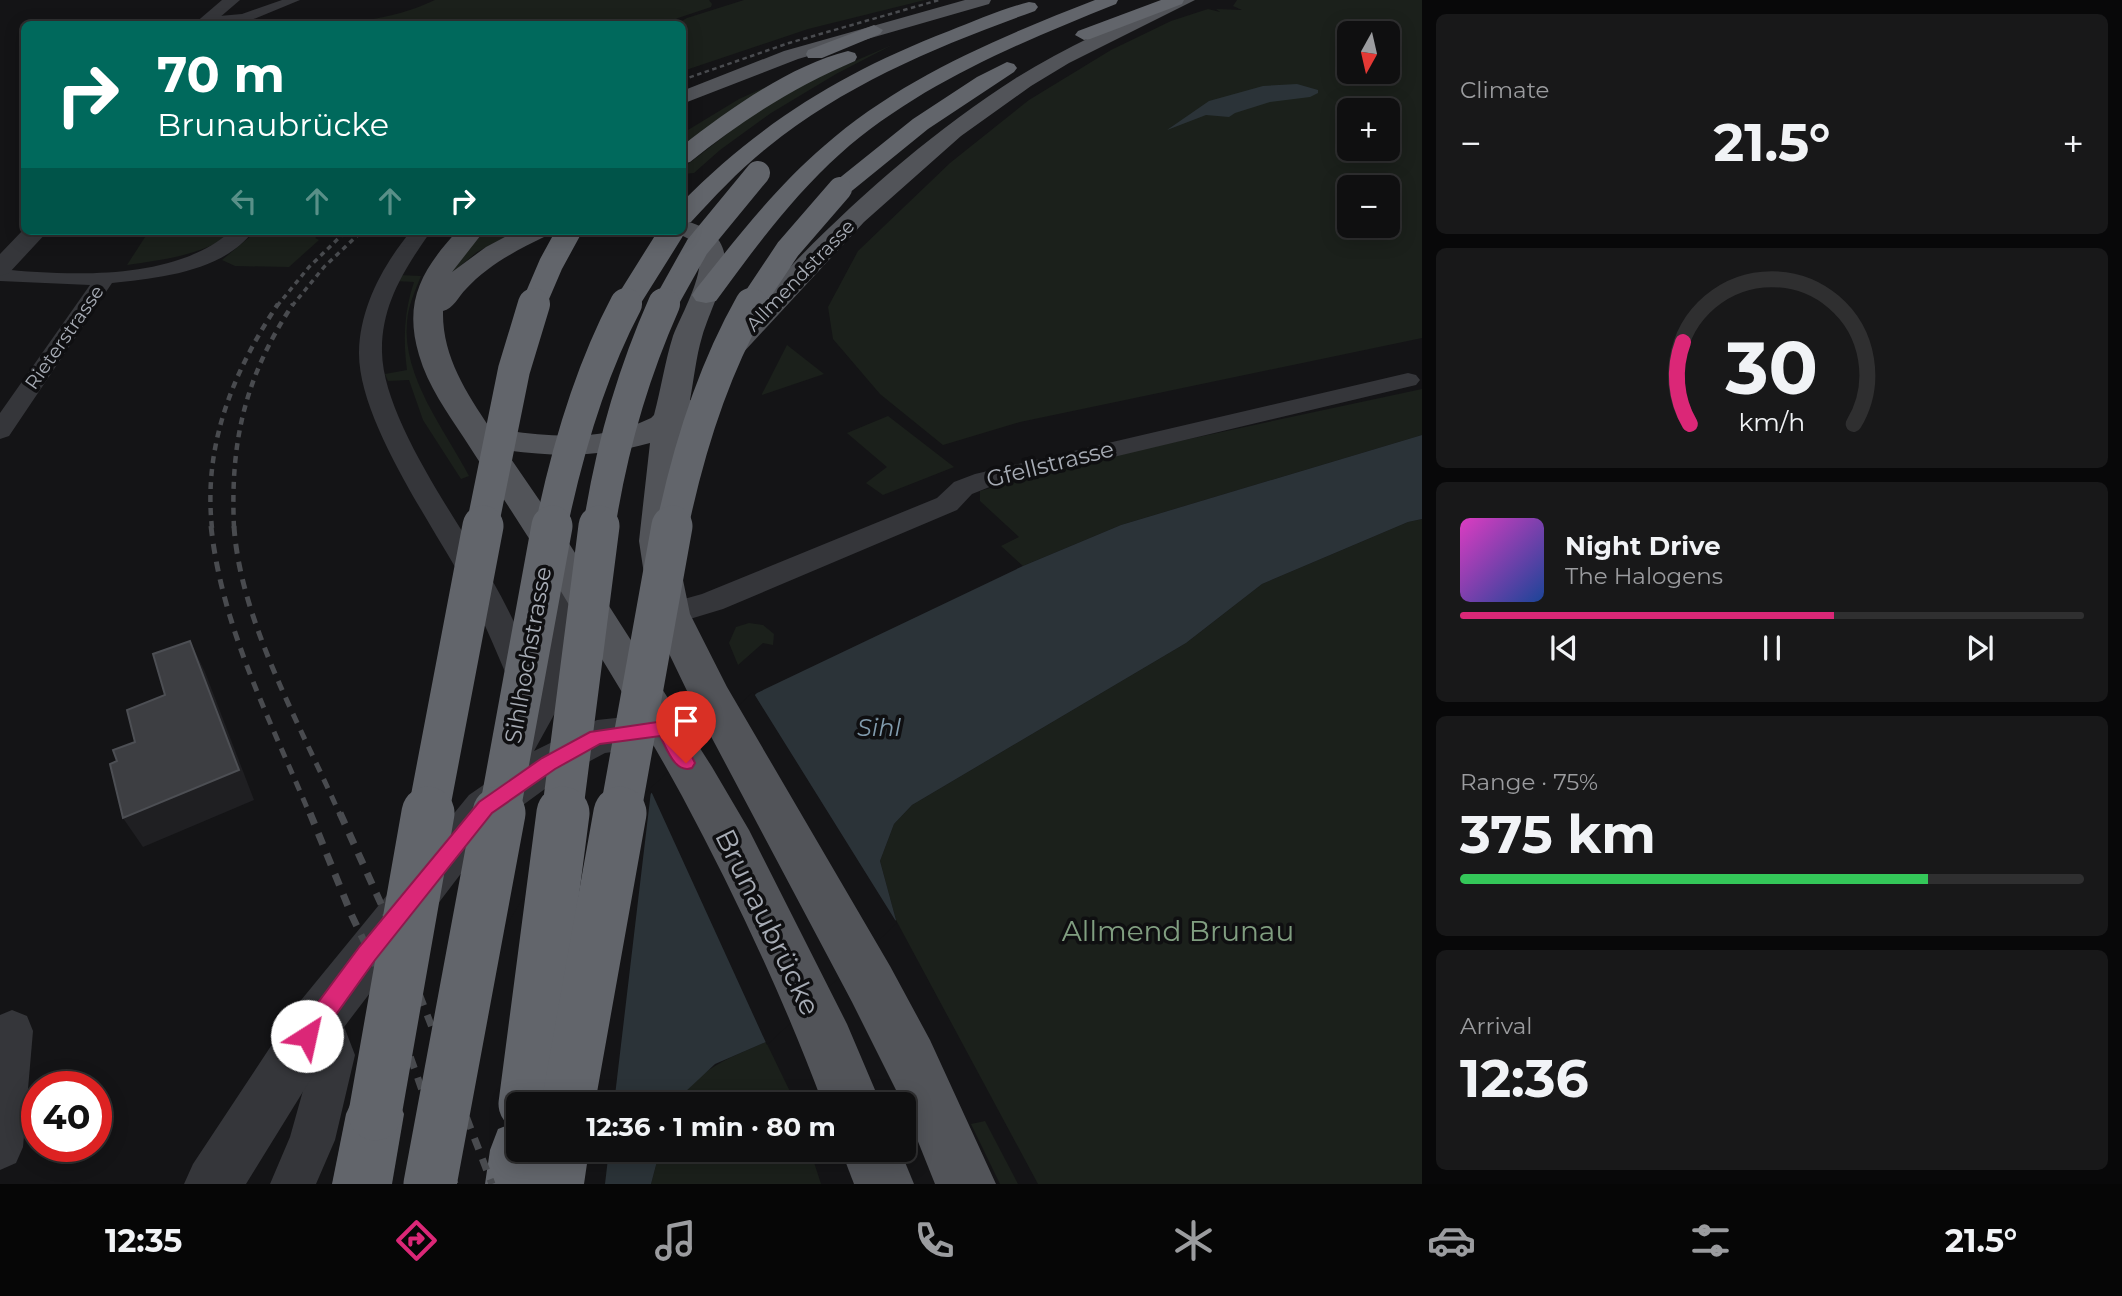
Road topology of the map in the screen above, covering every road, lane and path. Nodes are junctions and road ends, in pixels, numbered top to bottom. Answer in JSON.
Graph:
{"nodes":[{"id":1,"x":232,"y":0,"type":"edge"},
{"id":2,"x":294,"y":0,"type":"edge"},
{"id":3,"x":984,"y":0,"type":"edge"},
{"id":4,"x":1013,"y":0,"type":"edge"},
{"id":5,"x":1035,"y":0,"type":"edge"},
{"id":6,"x":1048,"y":0,"type":"edge"},
{"id":7,"x":1102,"y":0,"type":"edge"},
{"id":8,"x":1110,"y":0,"type":"edge"},
{"id":9,"x":1139,"y":0,"type":"edge"},
{"id":10,"x":1176,"y":0,"type":"edge"},
{"id":11,"x":1187,"y":0,"type":"edge"},
{"id":12,"x":207,"y":21,"type":"edge"},
{"id":13,"x":228,"y":21,"type":"edge"},
{"id":14,"x":874,"y":30,"type":"junction"},
{"id":15,"x":1025,"y":57,"type":"junction"},
{"id":16,"x":740,"y":90,"type":"junction"},
{"id":17,"x":687,"y":107,"type":"edge"},
{"id":18,"x":794,"y":141,"type":"dead end"},
{"id":19,"x":686,"y":154,"type":"edge"},
{"id":20,"x":753,"y":166,"type":"junction"},
{"id":21,"x":686,"y":214,"type":"edge"},
{"id":22,"x":686,"y":228,"type":"edge"},
{"id":23,"x":32,"y":235,"type":"edge"},
{"id":24,"x":238,"y":235,"type":"edge"},
{"id":25,"x":417,"y":235,"type":"edge"},
{"id":26,"x":467,"y":235,"type":"edge"},
{"id":27,"x":528,"y":235,"type":"edge"},
{"id":28,"x":567,"y":235,"type":"edge"},
{"id":29,"x":669,"y":235,"type":"edge"},
{"id":30,"x":0,"y":268,"type":"edge"},
{"id":31,"x":0,"y":275,"type":"edge"},
{"id":32,"x":105,"y":278,"type":"junction"},
{"id":33,"x":706,"y":295,"type":"junction"},
{"id":34,"x":428,"y":328,"type":"junction"},
{"id":35,"x":1408,"y":380,"type":"dead end"},
{"id":36,"x":669,"y":422,"type":"junction"},
{"id":37,"x":0,"y":431,"type":"edge"},
{"id":38,"x":479,"y":436,"type":"junction"},
{"id":39,"x":557,"y":554,"type":"junction"},
{"id":40,"x":670,"y":614,"type":"junction"},
{"id":41,"x":538,"y":710,"type":"junction"},
{"id":42,"x":664,"y":729,"type":"junction"},
{"id":43,"x":485,"y":808,"type":"junction"},
{"id":44,"x":320,"y":1017,"type":"junction"},
{"id":45,"x":12,"y":1031,"type":"dead end"},
{"id":46,"x":527,"y":1092,"type":"edge"},
{"id":47,"x":570,"y":1092,"type":"edge"},
{"id":48,"x":847,"y":1092,"type":"edge"},
{"id":49,"x":0,"y":1147,"type":"edge"},
{"id":50,"x":518,"y":1162,"type":"edge"},
{"id":51,"x":558,"y":1162,"type":"edge"},
{"id":52,"x":875,"y":1162,"type":"edge"},
{"id":53,"x":213,"y":1184,"type":"edge"},
{"id":54,"x":293,"y":1184,"type":"edge"},
{"id":55,"x":362,"y":1184,"type":"edge"},
{"id":56,"x":430,"y":1184,"type":"edge"},
{"id":57,"x":515,"y":1184,"type":"edge"},
{"id":58,"x":554,"y":1184,"type":"edge"},
{"id":59,"x":884,"y":1184,"type":"edge"},
{"id":60,"x":965,"y":1184,"type":"edge"}],
"edges":[{"from":1,"to":12,"type":"street"},
{"from":2,"to":13,"type":"street"},
{"from":3,"to":14,"type":"main road"},
{"from":4,"to":16,"type":"highway"},
{"from":5,"to":19,"type":"highway"},
{"from":6,"to":20,"type":"highway"},
{"from":7,"to":18,"type":"highway"},
{"from":8,"to":33,"type":"highway"},
{"from":9,"to":15,"type":"highway"},
{"from":10,"to":15,"type":"highway"},
{"from":11,"to":36,"type":"main road","name":"Allmendstrasse"},
{"from":14,"to":16,"type":"highway"},
{"from":14,"to":17,"type":"main road"},
{"from":15,"to":47,"type":"highway","bridge":true},
{"from":16,"to":17,"type":"highway"},
{"from":20,"to":21,"type":"highway"},
{"from":20,"to":46,"type":"highway","bridge":true},
{"from":22,"to":33,"type":"main road"},
{"from":23,"to":30,"type":"street"},
{"from":24,"to":32,"type":"street"},
{"from":25,"to":41,"type":"street"},
{"from":26,"to":34,"type":"main road"},
{"from":27,"to":34,"type":"main road"},
{"from":28,"to":55,"type":"highway","bridge":true},
{"from":29,"to":56,"type":"highway","name":"Sihlhochstrasse","bridge":true},
{"from":31,"to":32,"type":"street"},
{"from":32,"to":37,"type":"street","name":"Rieterstrasse"},
{"from":33,"to":36,"type":"main road"},
{"from":34,"to":38,"type":"main road"},
{"from":35,"to":40,"type":"street","name":"Gfellstrasse"},
{"from":36,"to":38,"type":"main road"},
{"from":36,"to":40,"type":"main road"},
{"from":38,"to":39,"type":"main road"},
{"from":39,"to":41,"type":"street"},
{"from":39,"to":42,"type":"main road"},
{"from":40,"to":60,"type":"main road"},
{"from":41,"to":43,"type":"street"},
{"from":42,"to":43,"type":"street"},
{"from":42,"to":48,"type":"main road","name":"Brunaubrücke"},
{"from":43,"to":44,"type":"street"},
{"from":44,"to":53,"type":"street"},
{"from":44,"to":54,"type":"street"},
{"from":45,"to":49,"type":"street"},
{"from":50,"to":57,"type":"highway"},
{"from":51,"to":58,"type":"highway"},
{"from":52,"to":59,"type":"main road"}]}
